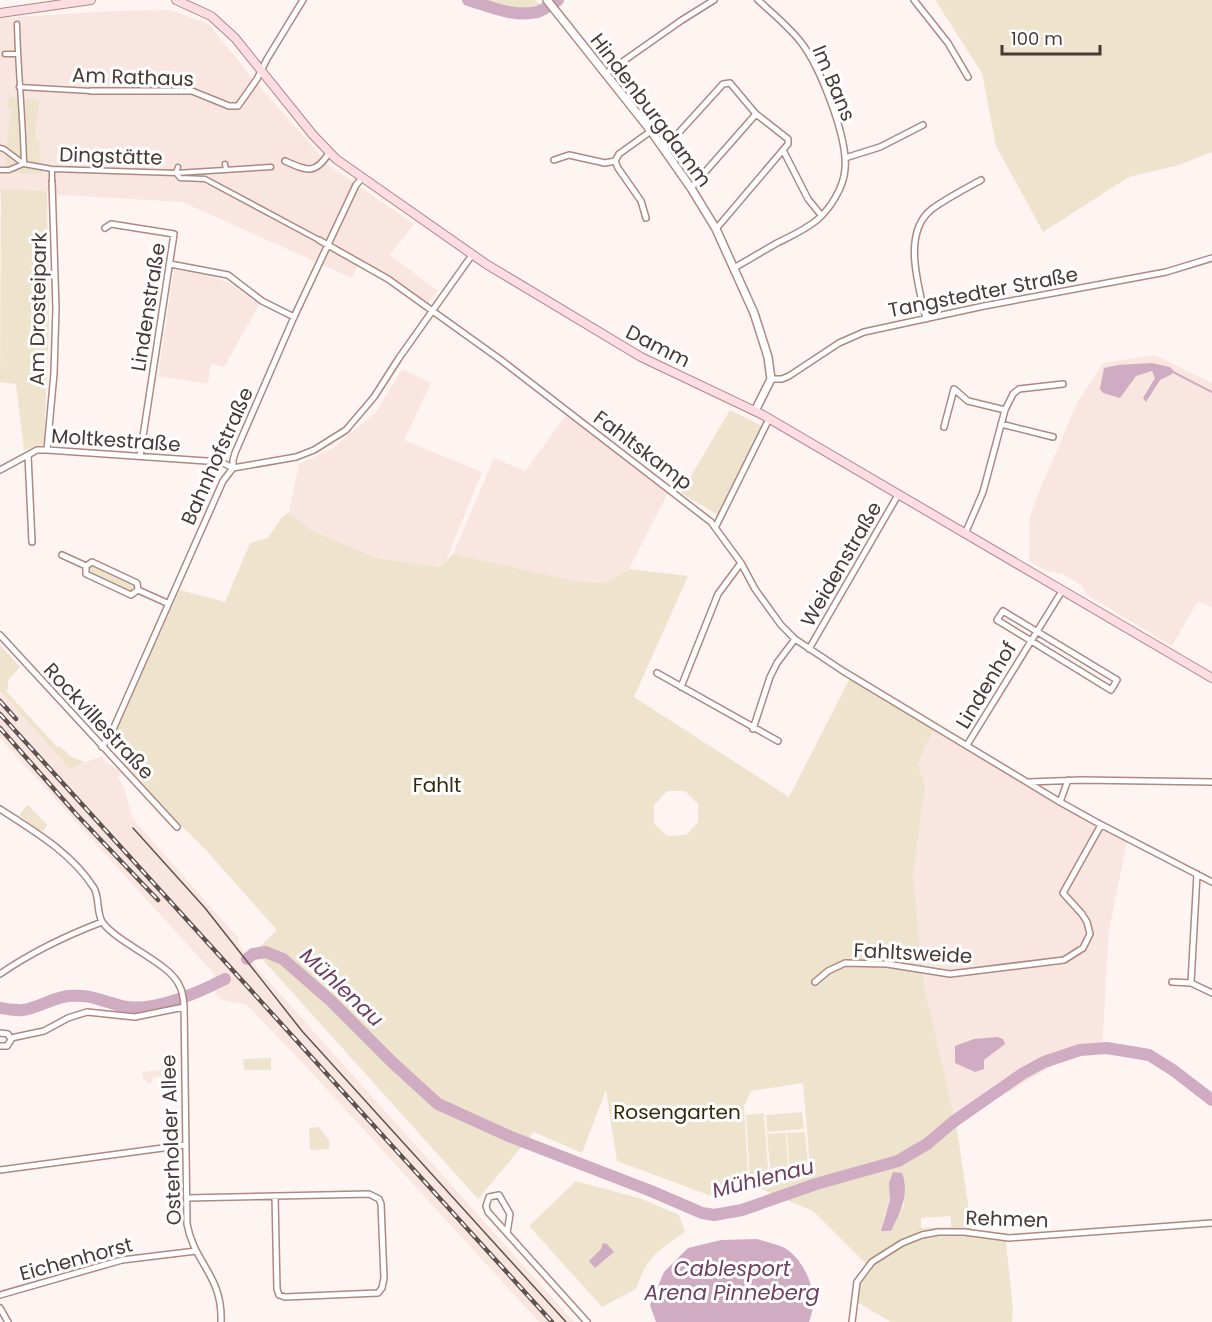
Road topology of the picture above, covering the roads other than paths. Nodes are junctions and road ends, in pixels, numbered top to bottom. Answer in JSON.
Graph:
{"nodes":[{"id":1,"x":91,"y":0,"type":"edge"},
{"id":2,"x":176,"y":0,"type":"edge"},
{"id":3,"x":303,"y":0,"type":"edge"},
{"id":4,"x":547,"y":0,"type":"edge"},
{"id":5,"x":714,"y":0,"type":"edge"},
{"id":6,"x":758,"y":0,"type":"edge"},
{"id":7,"x":914,"y":0,"type":"edge"},
{"id":8,"x":29,"y":4,"type":"edge"},
{"id":9,"x":0,"y":11,"type":"edge"},
{"id":10,"x":17,"y":24,"type":"dead end"},
{"id":11,"x":4,"y":54,"type":"dead end"},
{"id":12,"x":18,"y":54,"type":"junction"},
{"id":13,"x":261,"y":70,"type":"junction"},
{"id":14,"x":605,"y":74,"type":"junction"},
{"id":15,"x":968,"y":77,"type":"dead end"},
{"id":16,"x":19,"y":87,"type":"junction"},
{"id":17,"x":91,"y":91,"type":"joint"},
{"id":18,"x":756,"y":114,"type":"junction"},
{"id":19,"x":923,"y":125,"type":"dead end"},
{"id":20,"x":651,"y":131,"type":"junction"},
{"id":21,"x":0,"y":148,"type":"edge"},
{"id":22,"x":664,"y":148,"type":"junction"},
{"id":23,"x":783,"y":150,"type":"junction"},
{"id":24,"x":329,"y":153,"type":"junction"},
{"id":25,"x":845,"y":158,"type":"junction"},
{"id":26,"x":554,"y":160,"type":"dead end"},
{"id":27,"x":285,"y":161,"type":"dead end"},
{"id":28,"x":615,"y":161,"type":"junction"},
{"id":29,"x":24,"y":164,"type":"junction"},
{"id":30,"x":225,"y":164,"type":"dead end"},
{"id":31,"x":178,"y":167,"type":"dead end"},
{"id":32,"x":272,"y":167,"type":"dead end"},
{"id":33,"x":52,"y":169,"type":"junction"},
{"id":34,"x":0,"y":170,"type":"edge"},
{"id":35,"x":226,"y":170,"type":"junction"},
{"id":36,"x":196,"y":172,"type":"junction"},
{"id":37,"x":176,"y":173,"type":"junction"},
{"id":38,"x":362,"y":178,"type":"junction"},
{"id":39,"x":205,"y":179,"type":"junction"},
{"id":40,"x":981,"y":180,"type":"dead end"},
{"id":41,"x":52,"y":182,"type":"joint"},
{"id":42,"x":691,"y":188,"type":"junction"},
{"id":43,"x":821,"y":215,"type":"junction"},
{"id":44,"x":646,"y":218,"type":"dead end"},
{"id":45,"x":105,"y":228,"type":"dead end"},
{"id":46,"x":716,"y":229,"type":"junction"},
{"id":47,"x":319,"y":240,"type":"joint"},
{"id":48,"x":327,"y":245,"type":"junction"},
{"id":49,"x":472,"y":255,"type":"junction"},
{"id":50,"x":1212,"y":258,"type":"edge"},
{"id":51,"x":170,"y":264,"type":"junction"},
{"id":52,"x":734,"y":268,"type":"junction"},
{"id":53,"x":432,"y":311,"type":"junction"},
{"id":54,"x":294,"y":317,"type":"junction"},
{"id":55,"x":926,"y":319,"type":"junction"},
{"id":56,"x":771,"y":379,"type":"junction"},
{"id":57,"x":1064,"y":384,"type":"dead end"},
{"id":58,"x":1005,"y":410,"type":"junction"},
{"id":59,"x":755,"y":411,"type":"junction"},
{"id":60,"x":769,"y":419,"type":"junction"},
{"id":61,"x":1001,"y":424,"type":"junction"},
{"id":62,"x":944,"y":427,"type":"dead end"},
{"id":63,"x":1053,"y":437,"type":"dead end"},
{"id":64,"x":47,"y":450,"type":"junction"},
{"id":65,"x":28,"y":455,"type":"junction"},
{"id":66,"x":140,"y":456,"type":"junction"},
{"id":67,"x":1,"y":468,"type":"edge"},
{"id":68,"x":233,"y":468,"type":"junction"},
{"id":69,"x":898,"y":495,"type":"junction"},
{"id":70,"x":716,"y":526,"type":"junction"},
{"id":71,"x":965,"y":534,"type":"junction"},
{"id":72,"x":32,"y":542,"type":"dead end"},
{"id":73,"x":62,"y":555,"type":"dead end"},
{"id":74,"x":741,"y":563,"type":"junction"},
{"id":75,"x":86,"y":566,"type":"junction"},
{"id":76,"x":138,"y":590,"type":"junction"},
{"id":77,"x":1062,"y":591,"type":"junction"},
{"id":78,"x":167,"y":603,"type":"junction"},
{"id":79,"x":1036,"y":631,"type":"junction"},
{"id":80,"x":0,"y":635,"type":"edge"},
{"id":81,"x":795,"y":639,"type":"junction"},
{"id":82,"x":1030,"y":640,"type":"junction"},
{"id":83,"x":810,"y":649,"type":"junction"},
{"id":84,"x":657,"y":673,"type":"dead end"},
{"id":85,"x":1212,"y":678,"type":"edge"},
{"id":86,"x":681,"y":687,"type":"junction"},
{"id":87,"x":753,"y":729,"type":"junction"},
{"id":88,"x":778,"y":741,"type":"dead end"},
{"id":89,"x":967,"y":745,"type":"junction"},
{"id":90,"x":102,"y":747,"type":"junction"},
{"id":91,"x":1068,"y":780,"type":"junction"},
{"id":92,"x":1027,"y":782,"type":"junction"},
{"id":93,"x":1212,"y":782,"type":"edge"},
{"id":94,"x":1060,"y":801,"type":"junction"},
{"id":95,"x":0,"y":809,"type":"edge"},
{"id":96,"x":1101,"y":825,"type":"junction"},
{"id":97,"x":177,"y":827,"type":"dead end"},
{"id":98,"x":1197,"y":874,"type":"junction"},
{"id":99,"x":1212,"y":882,"type":"edge"},
{"id":100,"x":102,"y":922,"type":"junction"},
{"id":101,"x":0,"y":974,"type":"edge"},
{"id":102,"x":815,"y":982,"type":"dead end"},
{"id":103,"x":1172,"y":982,"type":"dead end"},
{"id":104,"x":1191,"y":984,"type":"junction"},
{"id":105,"x":1212,"y":993,"type":"edge"},
{"id":106,"x":184,"y":1006,"type":"junction"},
{"id":107,"x":0,"y":1033,"type":"edge"},
{"id":108,"x":11,"y":1038,"type":"junction"},
{"id":109,"x":0,"y":1046,"type":"edge"},
{"id":110,"x":186,"y":1145,"type":"junction"},
{"id":111,"x":0,"y":1170,"type":"edge"},
{"id":112,"x":274,"y":1196,"type":"junction"},
{"id":113,"x":187,"y":1198,"type":"junction"},
{"id":114,"x":1212,"y":1223,"type":"edge"},
{"id":115,"x":507,"y":1233,"type":"junction"},
{"id":116,"x":196,"y":1251,"type":"junction"},
{"id":117,"x":0,"y":1295,"type":"edge"},
{"id":118,"x":0,"y":1308,"type":"edge"},
{"id":119,"x":8,"y":1322,"type":"edge"},
{"id":120,"x":221,"y":1322,"type":"edge"},
{"id":121,"x":587,"y":1322,"type":"edge"},
{"id":122,"x":852,"y":1322,"type":"edge"}],
"edges":[{"from":1,"to":8,"type":"main road"},
{"from":2,"to":13,"type":"main road","name":"Damm"},
{"from":3,"to":13,"type":"street"},
{"from":4,"to":14,"type":"street","name":"Hindenburgdamm"},
{"from":5,"to":14,"type":"street"},
{"from":6,"to":25,"type":"street","name":"Im Bans"},
{"from":7,"to":15,"type":"street"},
{"from":8,"to":9,"type":"main road"},
{"from":10,"to":12,"type":"street"},
{"from":11,"to":12,"type":"street"},
{"from":12,"to":16,"type":"street"},
{"from":13,"to":17,"type":"street","name":"Am Rathaus"},
{"from":13,"to":24,"type":"main road","name":"Damm"},
{"from":14,"to":20,"type":"street","name":"Hindenburgdamm"},
{"from":16,"to":17,"type":"street","name":"Am Rathaus"},
{"from":16,"to":29,"type":"street"},
{"from":18,"to":22,"type":"street"},
{"from":18,"to":23,"type":"street"},
{"from":18,"to":42,"type":"street"},
{"from":19,"to":25,"type":"street"},
{"from":20,"to":22,"type":"street","name":"Hindenburgdamm"},
{"from":20,"to":28,"type":"street"},
{"from":21,"to":29,"type":"street","name":"Dingstätte"},
{"from":22,"to":42,"type":"street","name":"Hindenburgdamm"},
{"from":23,"to":43,"type":"street"},
{"from":23,"to":46,"type":"street"},
{"from":24,"to":27,"type":"street"},
{"from":24,"to":38,"type":"main road","name":"Damm"},
{"from":25,"to":43,"type":"street","name":"Im Bans"},
{"from":26,"to":28,"type":"street"},
{"from":28,"to":44,"type":"street"},
{"from":29,"to":33,"type":"street","name":"Dingstätte"},
{"from":29,"to":34,"type":"street"},
{"from":30,"to":35,"type":"street"},
{"from":31,"to":37,"type":"street"},
{"from":32,"to":35,"type":"street"},
{"from":33,"to":37,"type":"street","name":"Dingstätte"},
{"from":33,"to":41,"type":"street","name":"Am Drosteipark"},
{"from":35,"to":36,"type":"street","name":"Dingstätte"},
{"from":36,"to":37,"type":"street","name":"Dingstätte"},
{"from":36,"to":39,"type":"street","name":"Fahltskamp"},
{"from":37,"to":39,"type":"street","name":"Fahltskamp"},
{"from":38,"to":48,"type":"street","name":"Bahnhofstraße"},
{"from":38,"to":49,"type":"main road","name":"Damm"},
{"from":39,"to":47,"type":"street","name":"Fahltskamp"},
{"from":40,"to":55,"type":"street"},
{"from":41,"to":64,"type":"street","name":"Am Drosteipark"},
{"from":42,"to":46,"type":"street","name":"Hindenburgdamm"},
{"from":43,"to":52,"type":"street","name":"Im Bans"},
{"from":45,"to":51,"type":"street","name":"Lindenstraße"},
{"from":46,"to":52,"type":"street","name":"Hindenburgdamm"},
{"from":47,"to":48,"type":"street","name":"Fahltskamp"},
{"from":48,"to":53,"type":"street","name":"Fahltskamp"},
{"from":48,"to":54,"type":"street","name":"Bahnhofstraße"},
{"from":49,"to":53,"type":"street"},
{"from":49,"to":59,"type":"main road","name":"Damm"},
{"from":50,"to":55,"type":"street","name":"Tangstedter Straße"},
{"from":51,"to":54,"type":"street"},
{"from":51,"to":66,"type":"street","name":"Lindenstraße"},
{"from":52,"to":56,"type":"street","name":"Hindenburgdamm"},
{"from":53,"to":68,"type":"street"},
{"from":53,"to":70,"type":"street","name":"Fahltskamp"},
{"from":54,"to":68,"type":"street","name":"Bahnhofstraße"},
{"from":55,"to":56,"type":"street","name":"Tangstedter Straße"},
{"from":56,"to":59,"type":"street"},
{"from":57,"to":58,"type":"street"},
{"from":58,"to":61,"type":"street"},
{"from":58,"to":62,"type":"street"},
{"from":59,"to":60,"type":"main road","name":"Damm"},
{"from":60,"to":69,"type":"main road","name":"Damm"},
{"from":60,"to":70,"type":"street"},
{"from":61,"to":63,"type":"street"},
{"from":61,"to":71,"type":"street"},
{"from":64,"to":65,"type":"street","name":"Moltkestraße"},
{"from":64,"to":66,"type":"street","name":"Moltkestraße"},
{"from":65,"to":67,"type":"street","name":"Moltkestraße"},
{"from":65,"to":72,"type":"street"},
{"from":66,"to":68,"type":"street","name":"Moltkestraße"},
{"from":68,"to":78,"type":"street","name":"Bahnhofstraße"},
{"from":69,"to":71,"type":"main road","name":"Damm"},
{"from":69,"to":83,"type":"street","name":"Weidenstraße"},
{"from":70,"to":74,"type":"street","name":"Fahltskamp"},
{"from":71,"to":77,"type":"main road","name":"Damm"},
{"from":73,"to":75,"type":"street"},
{"from":74,"to":81,"type":"street","name":"Fahltskamp"},
{"from":74,"to":86,"type":"street"},
{"from":75,"to":76,"type":"street"},
{"from":75,"to":76,"type":"street"},
{"from":76,"to":78,"type":"street"},
{"from":77,"to":79,"type":"street","name":"Lindenhof"},
{"from":77,"to":85,"type":"main road","name":"Damm"},
{"from":78,"to":90,"type":"street","name":"Bahnhofstraße"},
{"from":79,"to":82,"type":"street","name":"Lindenhof"},
{"from":79,"to":82,"type":"street","name":"Lindenhof"},
{"from":79,"to":82,"type":"street","name":"Lindenhof"},
{"from":80,"to":90,"type":"street","name":"Rockvillestraße"},
{"from":81,"to":83,"type":"street","name":"Fahltskamp"},
{"from":81,"to":87,"type":"street"},
{"from":82,"to":89,"type":"street","name":"Lindenhof"},
{"from":83,"to":89,"type":"street","name":"Fahltskamp"},
{"from":84,"to":86,"type":"street"},
{"from":86,"to":87,"type":"street"},
{"from":87,"to":88,"type":"street"},
{"from":89,"to":92,"type":"street","name":"Fahltskamp"},
{"from":90,"to":97,"type":"street","name":"Rockvillestraße"},
{"from":91,"to":92,"type":"street"},
{"from":91,"to":93,"type":"street"},
{"from":91,"to":94,"type":"street"},
{"from":92,"to":94,"type":"street","name":"Fahltskamp"},
{"from":94,"to":96,"type":"street","name":"Fahltskamp"},
{"from":95,"to":100,"type":"street"},
{"from":96,"to":98,"type":"street","name":"Fahltskamp"},
{"from":96,"to":102,"type":"street","name":"Fahltsweide"},
{"from":98,"to":99,"type":"street","name":"Fahltskamp"},
{"from":98,"to":104,"type":"street"},
{"from":100,"to":101,"type":"street"},
{"from":100,"to":106,"type":"street","name":"Osterholder Allee"},
{"from":103,"to":104,"type":"street"},
{"from":104,"to":105,"type":"street"},
{"from":106,"to":108,"type":"street"},
{"from":106,"to":110,"type":"street","name":"Osterholder Allee"},
{"from":107,"to":108,"type":"street"},
{"from":108,"to":109,"type":"street"},
{"from":110,"to":111,"type":"street"},
{"from":110,"to":113,"type":"street","name":"Osterholder Allee"},
{"from":112,"to":112,"type":"street"},
{"from":112,"to":113,"type":"street"},
{"from":113,"to":116,"type":"street","name":"Osterholder Allee"},
{"from":114,"to":122,"type":"street","name":"Rehmen"},
{"from":115,"to":115,"type":"street"},
{"from":115,"to":121,"type":"street"},
{"from":116,"to":117,"type":"street","name":"Eichenhorst"},
{"from":116,"to":120,"type":"street","name":"Osterholder Allee"},
{"from":118,"to":119,"type":"street"}]}
